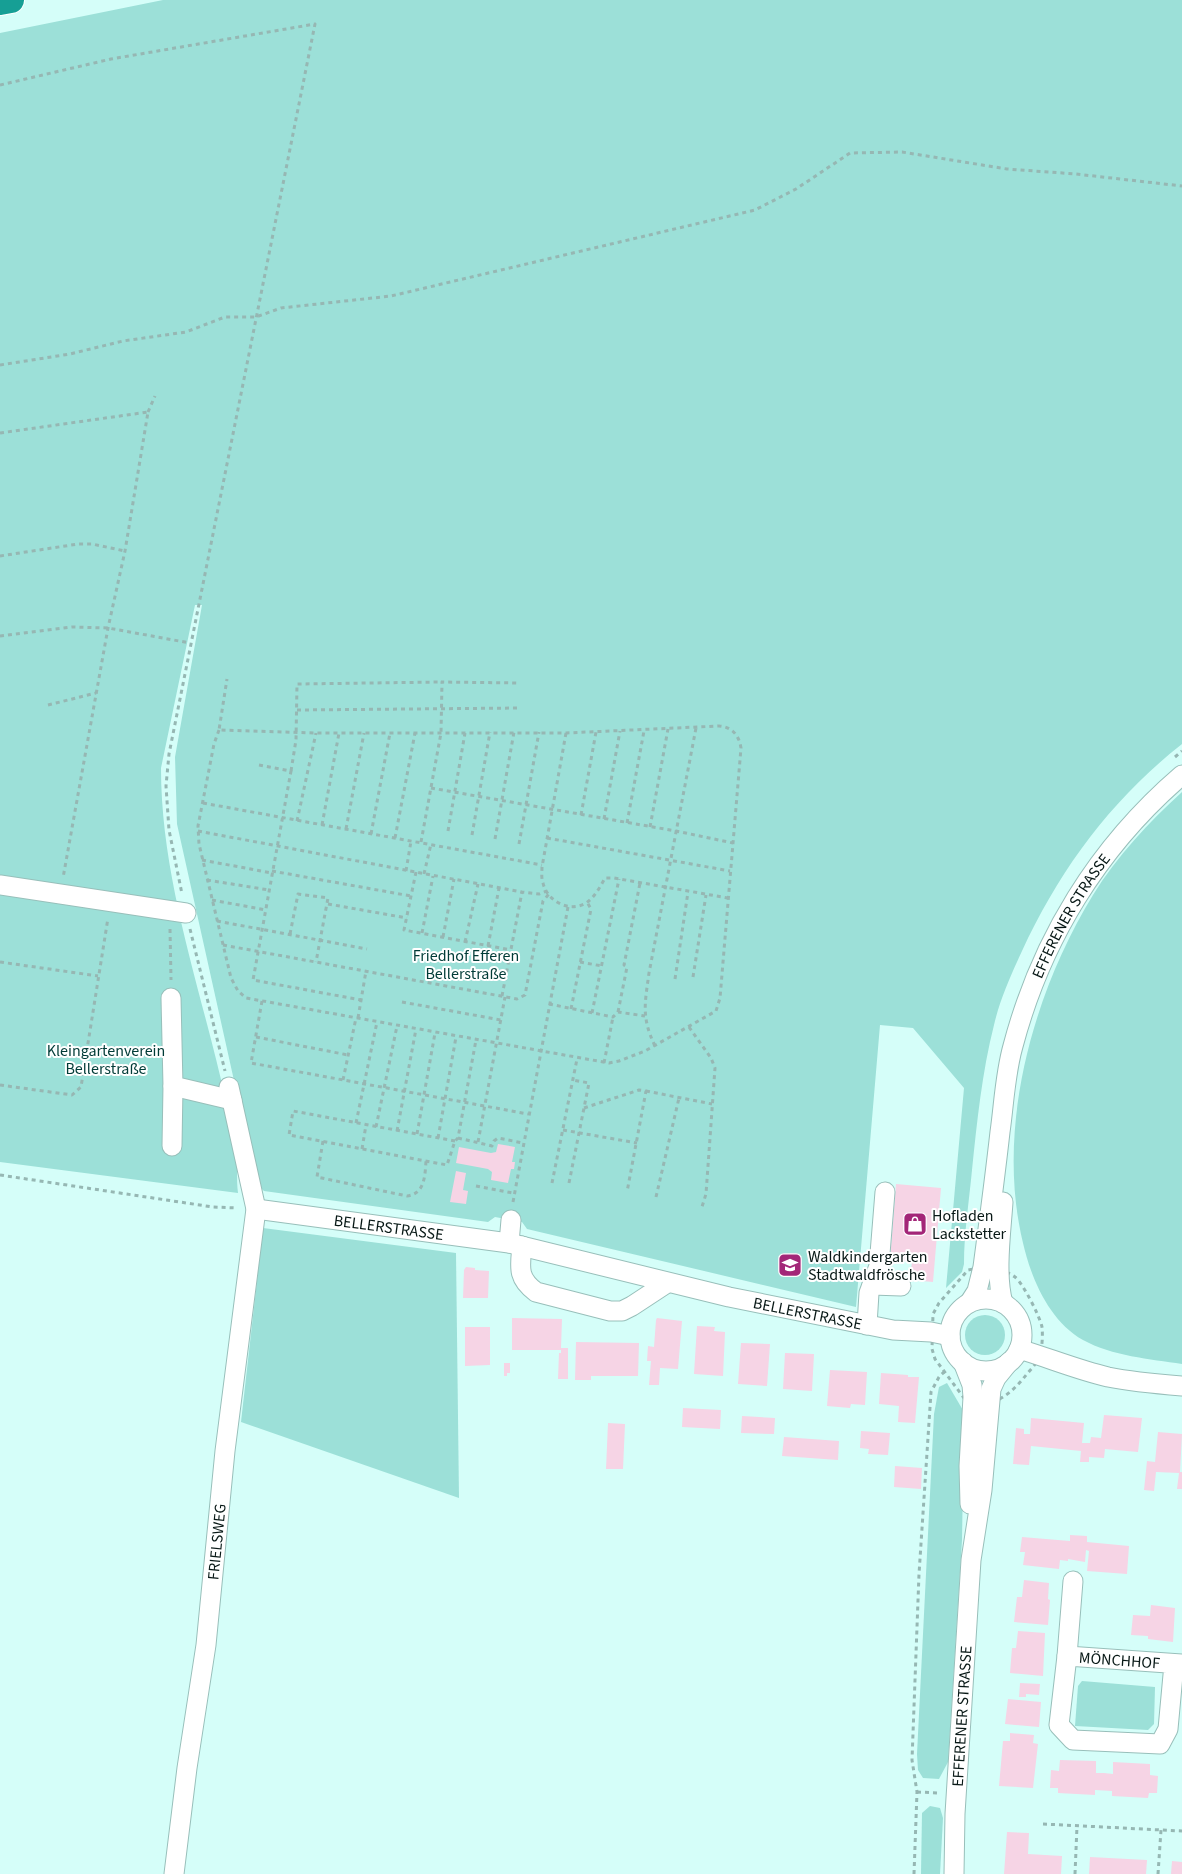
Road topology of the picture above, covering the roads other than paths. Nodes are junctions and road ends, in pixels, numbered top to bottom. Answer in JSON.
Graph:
{"nodes":[{"id":1,"x":10,"y":0,"type":"edge"},
{"id":2,"x":0,"y":2,"type":"edge"},
{"id":3,"x":1182,"y":775,"type":"edge"},
{"id":4,"x":0,"y":885,"type":"edge"},
{"id":5,"x":178,"y":912,"type":"road end"},
{"id":6,"x":171,"y":998,"type":"road end"},
{"id":7,"x":173,"y":1086,"type":"junction"},
{"id":8,"x":172,"y":1146,"type":"dead end"},
{"id":9,"x":885,"y":1192,"type":"dead end"},
{"id":10,"x":256,"y":1209,"type":"junction"},
{"id":11,"x":511,"y":1220,"type":"road end"},
{"id":12,"x":515,"y":1245,"type":"junction"},
{"id":13,"x":991,"y":1268,"type":"junction"},
{"id":14,"x":667,"y":1283,"type":"junction"},
{"id":15,"x":872,"y":1285,"type":"junction"},
{"id":16,"x":901,"y":1286,"type":"dead end"},
{"id":17,"x":970,"y":1302,"type":"junction"},
{"id":18,"x":1004,"y":1303,"type":"junction"},
{"id":19,"x":866,"y":1325,"type":"junction"},
{"id":20,"x":950,"y":1336,"type":"junction"},
{"id":21,"x":1014,"y":1356,"type":"junction"},
{"id":22,"x":963,"y":1362,"type":"junction"},
{"id":23,"x":1182,"y":1386,"type":"edge"},
{"id":24,"x":981,"y":1402,"type":"junction"},
{"id":25,"x":1073,"y":1581,"type":"dead end"},
{"id":26,"x":1067,"y":1656,"type":"junction"},
{"id":27,"x":1178,"y":1664,"type":"edge"},
{"id":28,"x":174,"y":1874,"type":"edge"},
{"id":29,"x":954,"y":1874,"type":"edge"}],
"edges":[{"from":1,"to":2,"type":"highway"},
{"from":3,"to":13,"type":"street","name":"EFFERENER STRASSE"},
{"from":4,"to":5,"type":"street"},
{"from":6,"to":7,"type":"street"},
{"from":7,"to":8,"type":"street"},
{"from":7,"to":10,"type":"street","name":"FRIELSWEG"},
{"from":9,"to":15,"type":"street"},
{"from":10,"to":12,"type":"street","name":"BELLERSTRASSE"},
{"from":10,"to":28,"type":"street","name":"FRIELSWEG"},
{"from":11,"to":12,"type":"street"},
{"from":12,"to":14,"type":"street","name":"BELLERSTRASSE"},
{"from":12,"to":14,"type":"street"},
{"from":13,"to":17,"type":"street","name":"EFFERENER STRASSE"},
{"from":13,"to":18,"type":"street","name":"EFFERENER STRASSE"},
{"from":14,"to":19,"type":"street","name":"BELLERSTRASSE"},
{"from":15,"to":16,"type":"street"},
{"from":15,"to":19,"type":"street"},
{"from":17,"to":18,"type":"street"},
{"from":17,"to":20,"type":"street"},
{"from":18,"to":21,"type":"street"},
{"from":19,"to":20,"type":"street","name":"BELLERSTRASSE"},
{"from":20,"to":22,"type":"street"},
{"from":21,"to":22,"type":"street"},
{"from":21,"to":23,"type":"street"},
{"from":21,"to":24,"type":"street","name":"EFFERENER STRASSE"},
{"from":22,"to":24,"type":"street","name":"EFFERENER STRASSE"},
{"from":24,"to":29,"type":"street","name":"EFFERENER STRASSE"},
{"from":25,"to":26,"type":"street","name":"MÖNCHHOF"},
{"from":26,"to":27,"type":"street","name":"MÖNCHHOF"},
{"from":26,"to":27,"type":"street","name":"MÖNCHHOF"}]}
